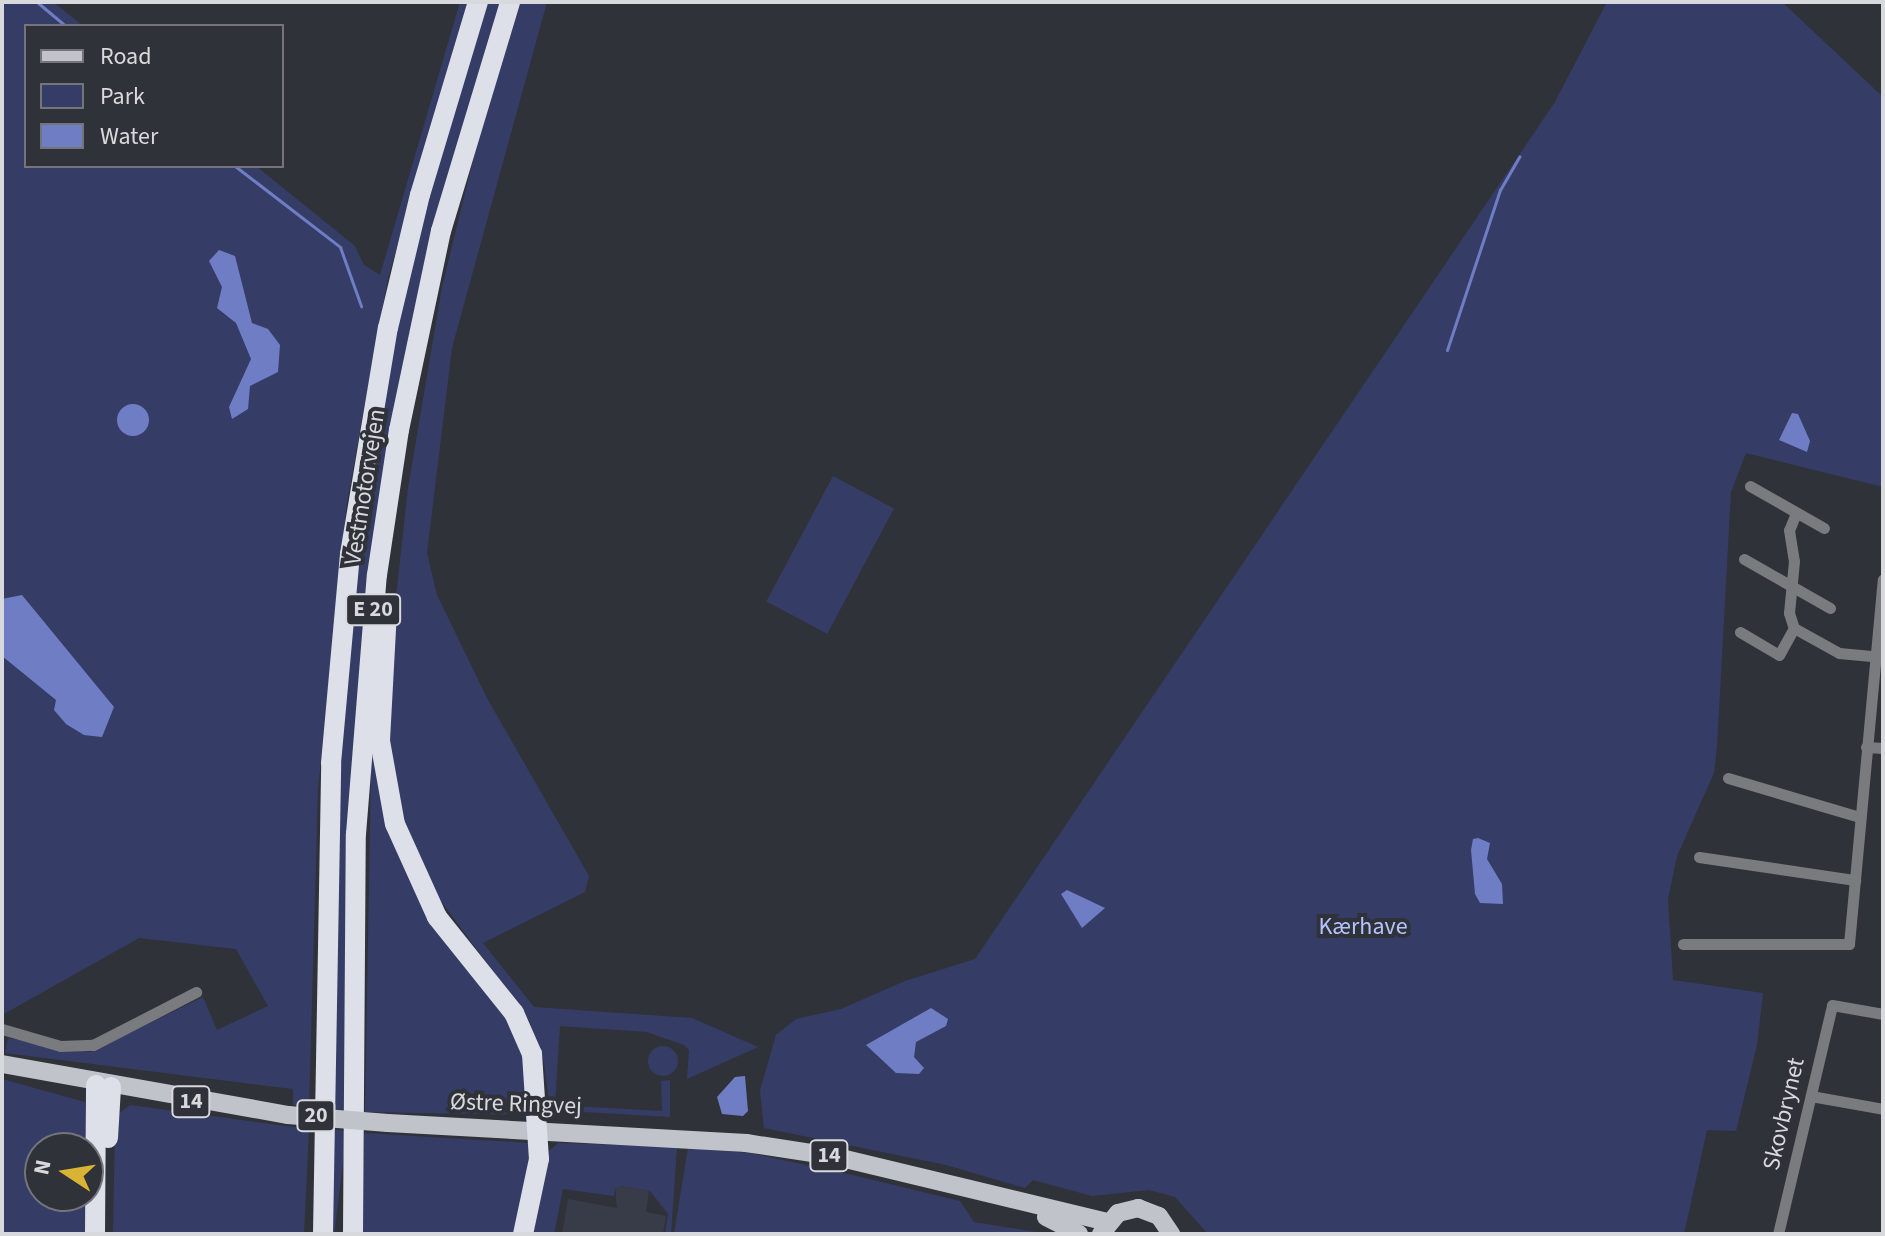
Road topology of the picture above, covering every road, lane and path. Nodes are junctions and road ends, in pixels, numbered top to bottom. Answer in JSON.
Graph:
{"nodes":[{"id":1,"x":478,"y":2,"type":"edge"},
{"id":2,"x":510,"y":2,"type":"edge"},
{"id":3,"x":441,"y":231,"type":"junction"},
{"id":4,"x":1750,"y":486,"type":"dead end"},
{"id":5,"x":1796,"y":513,"type":"junction"},
{"id":6,"x":1824,"y":528,"type":"dead end"},
{"id":7,"x":1744,"y":559,"type":"dead end"},
{"id":8,"x":1883,"y":580,"type":"edge"},
{"id":9,"x":1791,"y":586,"type":"junction"},
{"id":10,"x":1830,"y":608,"type":"dead end"},
{"id":11,"x":1794,"y":628,"type":"junction"},
{"id":12,"x":1740,"y":632,"type":"dead end"},
{"id":13,"x":1879,"y":656,"type":"edge"},
{"id":14,"x":1866,"y":747,"type":"junction"},
{"id":15,"x":1883,"y":748,"type":"edge"},
{"id":16,"x":1728,"y":778,"type":"dead end"},
{"id":17,"x":1860,"y":817,"type":"junction"},
{"id":18,"x":1699,"y":857,"type":"dead end"},
{"id":19,"x":1855,"y":880,"type":"junction"},
{"id":20,"x":1683,"y":944,"type":"dead end"},
{"id":21,"x":196,"y":992,"type":"dead end"},
{"id":22,"x":324,"y":997,"type":"junction"},
{"id":23,"x":1883,"y":1014,"type":"edge"},
{"id":24,"x":2,"y":1029,"type":"edge"},
{"id":25,"x":2,"y":1064,"type":"edge"},
{"id":26,"x":103,"y":1086,"type":"junction"},
{"id":27,"x":1811,"y":1096,"type":"junction"},
{"id":28,"x":1883,"y":1109,"type":"edge"},
{"id":29,"x":540,"y":1129,"type":"junction"},
{"id":30,"x":1026,"y":1206,"type":"junction"},
{"id":31,"x":1104,"y":1228,"type":"edge"},
{"id":32,"x":95,"y":1234,"type":"edge"},
{"id":33,"x":106,"y":1234,"type":"edge"},
{"id":34,"x":310,"y":1234,"type":"edge"},
{"id":35,"x":323,"y":1234,"type":"edge"},
{"id":36,"x":353,"y":1234,"type":"edge"},
{"id":37,"x":523,"y":1234,"type":"edge"},
{"id":38,"x":1079,"y":1234,"type":"edge"},
{"id":39,"x":1171,"y":1234,"type":"edge"},
{"id":40,"x":1778,"y":1234,"type":"edge"}],
"edges":[{"from":1,"to":22,"type":"highway","name":"Vestmotorvejen","number":"E 20"},
{"from":2,"to":3,"type":"highway","name":"Vestmotorvejen","number":"E 20"},
{"from":3,"to":29,"type":"highway","number":"E 20"},
{"from":3,"to":36,"type":"highway","name":"Vestmotorvejen","number":"E 20"},
{"from":4,"to":5,"type":"street"},
{"from":5,"to":6,"type":"street"},
{"from":5,"to":9,"type":"street"},
{"from":7,"to":9,"type":"street"},
{"from":8,"to":13,"type":"street"},
{"from":9,"to":10,"type":"street"},
{"from":9,"to":11,"type":"street"},
{"from":11,"to":12,"type":"street"},
{"from":11,"to":13,"type":"street"},
{"from":13,"to":14,"type":"street"},
{"from":14,"to":15,"type":"street"},
{"from":14,"to":17,"type":"street"},
{"from":16,"to":17,"type":"street"},
{"from":17,"to":19,"type":"street"},
{"from":18,"to":19,"type":"street"},
{"from":19,"to":20,"type":"street"},
{"from":21,"to":24,"type":"street"},
{"from":22,"to":34,"type":"highway","number":"20"},
{"from":22,"to":35,"type":"highway","name":"Vestmotorvejen","number":"E 20"},
{"from":23,"to":27,"type":"street","name":"Skovbrynet"},
{"from":25,"to":26,"type":"main road","name":"Østre Ringvej","number":"14"},
{"from":26,"to":29,"type":"main road","name":"Østre Ringvej","number":"14","bridge":true},
{"from":26,"to":32,"type":"highway"},
{"from":26,"to":33,"type":"highway"},
{"from":27,"to":28,"type":"street"},
{"from":27,"to":40,"type":"street","name":"Skovbrynet"},
{"from":29,"to":30,"type":"main road","name":"Østre Ringvej","number":"14"},
{"from":29,"to":37,"type":"highway"},
{"from":30,"to":31,"type":"main road","name":"Østre Ringvej","number":"14"},
{"from":30,"to":38,"type":"main road","name":"Østre Ringvej","number":"14"},
{"from":31,"to":39,"type":"main road","number":"14"}]}
